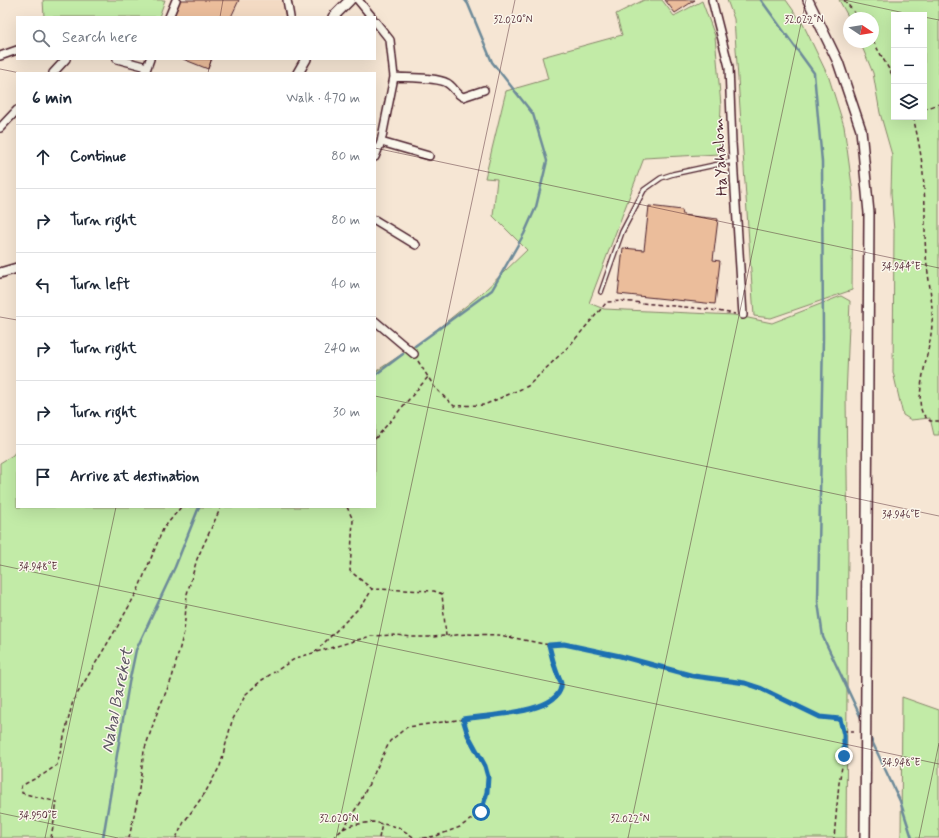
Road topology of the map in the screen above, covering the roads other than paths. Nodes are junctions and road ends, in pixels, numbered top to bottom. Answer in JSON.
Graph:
{"nodes":[{"id":1,"x":176,"y":0,"type":"edge"},
{"id":2,"x":287,"y":0,"type":"edge"},
{"id":3,"x":350,"y":0,"type":"edge"},
{"id":4,"x":358,"y":0,"type":"edge"},
{"id":5,"x":712,"y":0,"type":"edge"},
{"id":6,"x":808,"y":0,"type":"edge"},
{"id":7,"x":169,"y":16,"type":"edge"},
{"id":8,"x":290,"y":16,"type":"edge"},
{"id":9,"x":334,"y":16,"type":"edge"},
{"id":10,"x":371,"y":16,"type":"edge"},
{"id":11,"x":376,"y":23,"type":"edge"},
{"id":12,"x":16,"y":50,"type":"edge"},
{"id":13,"x":0,"y":56,"type":"edge"},
{"id":14,"x":65,"y":60,"type":"edge"},
{"id":15,"x":120,"y":60,"type":"edge"},
{"id":16,"x":150,"y":60,"type":"edge"},
{"id":17,"x":305,"y":60,"type":"edge"},
{"id":18,"x":146,"y":70,"type":"edge"},
{"id":19,"x":54,"y":72,"type":"edge"},
{"id":20,"x":299,"y":72,"type":"edge"},
{"id":21,"x":394,"y":77,"type":"junction"},
{"id":22,"x":484,"y":90,"type":"dead end"},
{"id":23,"x":16,"y":111,"type":"edge"},
{"id":24,"x":0,"y":128,"type":"edge"},
{"id":25,"x":381,"y":142,"type":"junction"},
{"id":26,"x":376,"y":154,"type":"edge"},
{"id":27,"x":429,"y":156,"type":"dead end"},
{"id":28,"x":733,"y":160,"type":"junction"},
{"id":29,"x":376,"y":221,"type":"edge"},
{"id":30,"x":416,"y":245,"type":"dead end"},
{"id":31,"x":16,"y":268,"type":"edge"},
{"id":32,"x":0,"y":273,"type":"edge"},
{"id":33,"x":601,"y":292,"type":"dead end"},
{"id":34,"x":743,"y":315,"type":"road end"},
{"id":35,"x":376,"y":322,"type":"edge"},
{"id":36,"x":414,"y":354,"type":"road end"},
{"id":37,"x":865,"y":838,"type":"edge"}],
"edges":[{"from":1,"to":7,"type":"street"},
{"from":2,"to":8,"type":"street"},
{"from":3,"to":9,"type":"main road"},
{"from":4,"to":10,"type":"street"},
{"from":5,"to":28,"type":"street","name":"HaYahalom"},
{"from":6,"to":37,"type":"main road"},
{"from":11,"to":21,"type":"street"},
{"from":12,"to":13,"type":"street"},
{"from":14,"to":19,"type":"street"},
{"from":15,"to":18,"type":"street"},
{"from":16,"to":18,"type":"street"},
{"from":17,"to":20,"type":"main road"},
{"from":21,"to":22,"type":"street"},
{"from":21,"to":25,"type":"street"},
{"from":23,"to":24,"type":"street"},
{"from":25,"to":26,"type":"street"},
{"from":25,"to":27,"type":"street"},
{"from":28,"to":33,"type":"lane"},
{"from":28,"to":34,"type":"street","name":"HaYahalom"},
{"from":29,"to":30,"type":"street"},
{"from":31,"to":32,"type":"main road"},
{"from":35,"to":36,"type":"street"}]}
